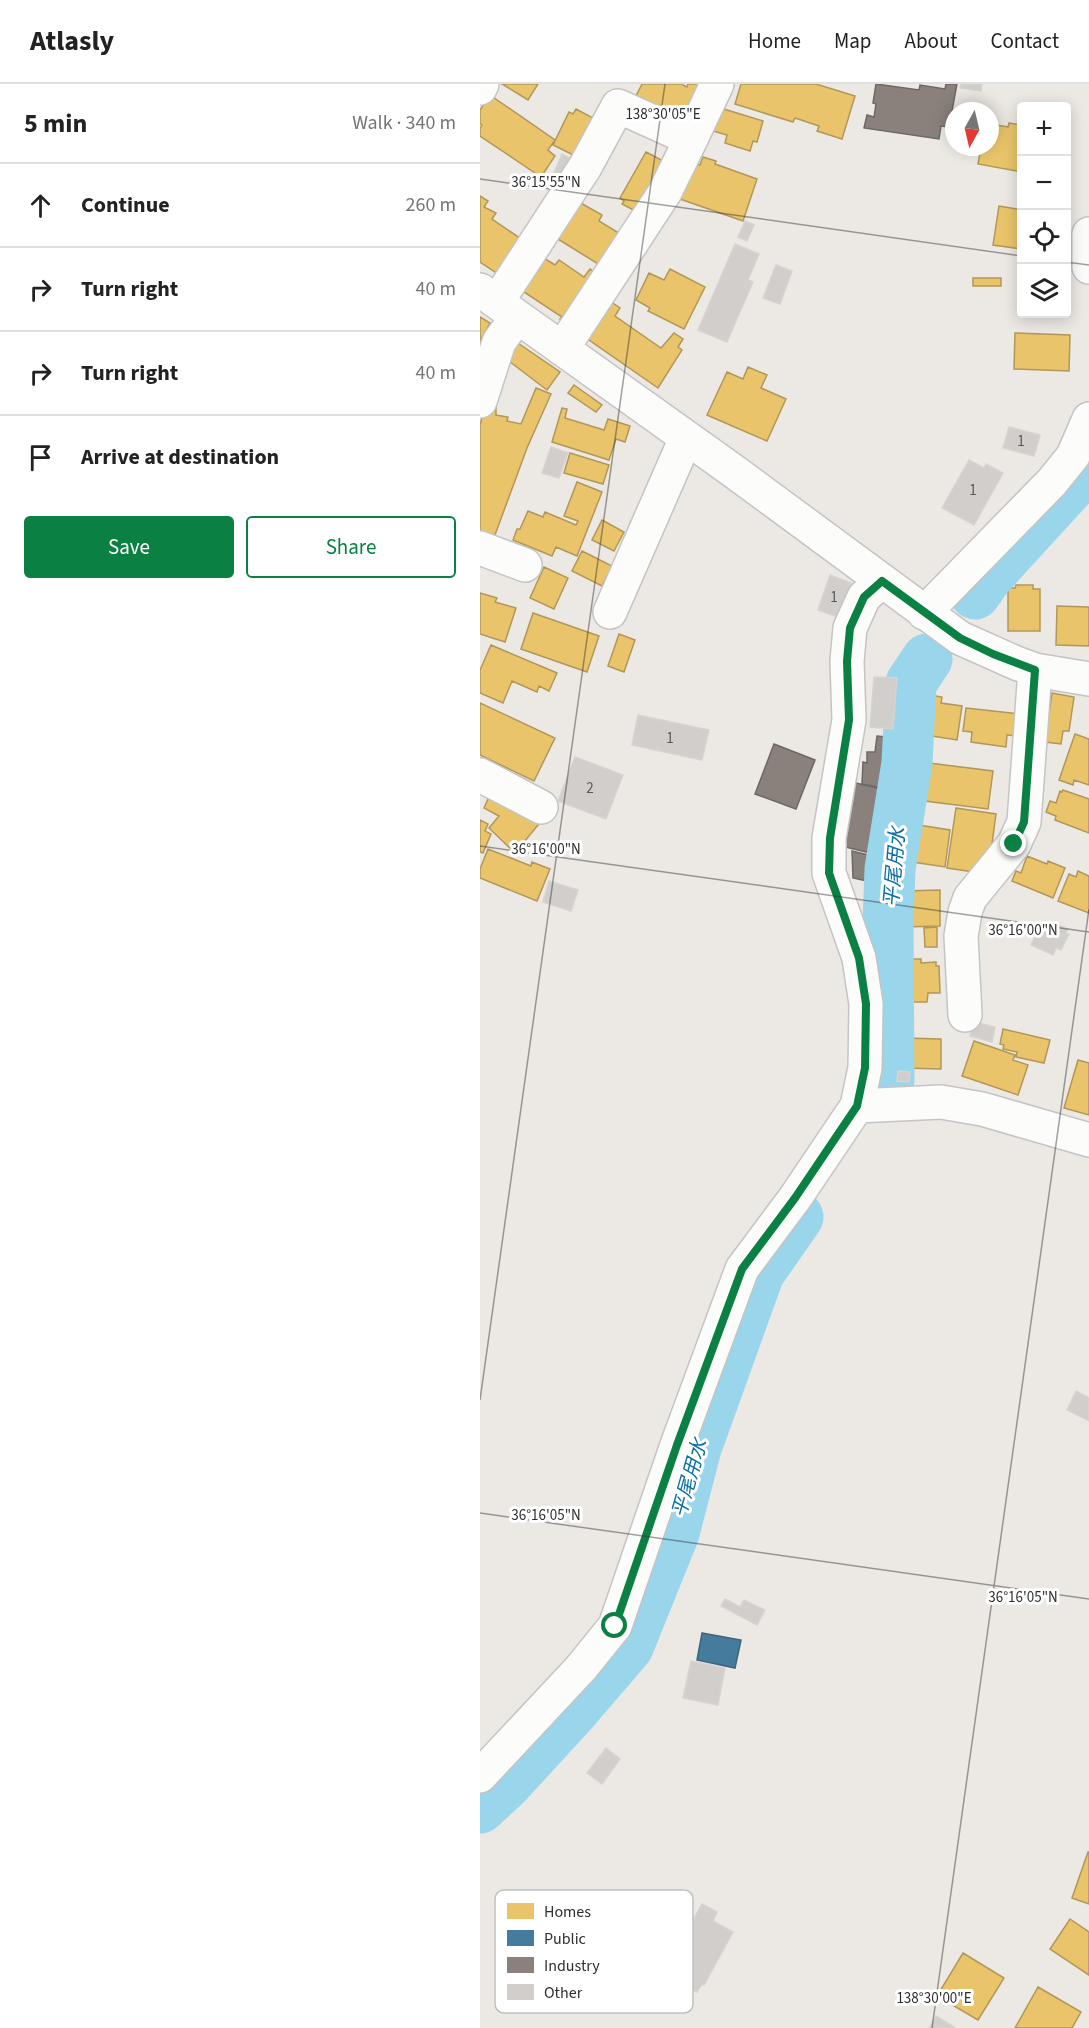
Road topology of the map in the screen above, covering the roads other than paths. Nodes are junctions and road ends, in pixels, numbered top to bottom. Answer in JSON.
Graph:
{"nodes":[{"id":1,"x":717,"y":84,"type":"edge"},
{"id":2,"x":691,"y":139,"type":"junction"},
{"id":3,"x":1089,"y":234,"type":"edge"},
{"id":4,"x":1089,"y":267,"type":"edge"},
{"id":5,"x":498,"y":303,"type":"edge"},
{"id":6,"x":562,"y":349,"type":"junction"},
{"id":7,"x":480,"y":400,"type":"edge"},
{"id":8,"x":1089,"y":419,"type":"edge"},
{"id":9,"x":686,"y":438,"type":"junction"},
{"id":10,"x":480,"y":548,"type":"edge"},
{"id":11,"x":525,"y":565,"type":"dead end"},
{"id":12,"x":882,"y":581,"type":"junction"},
{"id":13,"x":610,"y":612,"type":"dead end"},
{"id":14,"x":924,"y":613,"type":"junction"},
{"id":15,"x":1035,"y":670,"type":"junction"},
{"id":16,"x":1089,"y":679,"type":"edge"},
{"id":17,"x":480,"y":775,"type":"edge"},
{"id":18,"x":542,"y":807,"type":"dead end"},
{"id":19,"x":965,"y":1015,"type":"dead end"},
{"id":20,"x":857,"y":1106,"type":"junction"},
{"id":21,"x":1089,"y":1140,"type":"edge"},
{"id":22,"x":480,"y":1776,"type":"edge"}],
"edges":[{"from":1,"to":2,"type":"street"},
{"from":2,"to":5,"type":"street"},
{"from":2,"to":6,"type":"street"},
{"from":3,"to":4,"type":"street"},
{"from":5,"to":6,"type":"street"},
{"from":5,"to":7,"type":"street"},
{"from":6,"to":9,"type":"street"},
{"from":8,"to":14,"type":"street"},
{"from":9,"to":12,"type":"street"},
{"from":9,"to":13,"type":"street"},
{"from":10,"to":11,"type":"street"},
{"from":12,"to":14,"type":"street"},
{"from":12,"to":20,"type":"street"},
{"from":14,"to":15,"type":"street"},
{"from":15,"to":16,"type":"street"},
{"from":15,"to":19,"type":"street"},
{"from":17,"to":18,"type":"street"},
{"from":20,"to":21,"type":"street"},
{"from":20,"to":22,"type":"street"}]}
